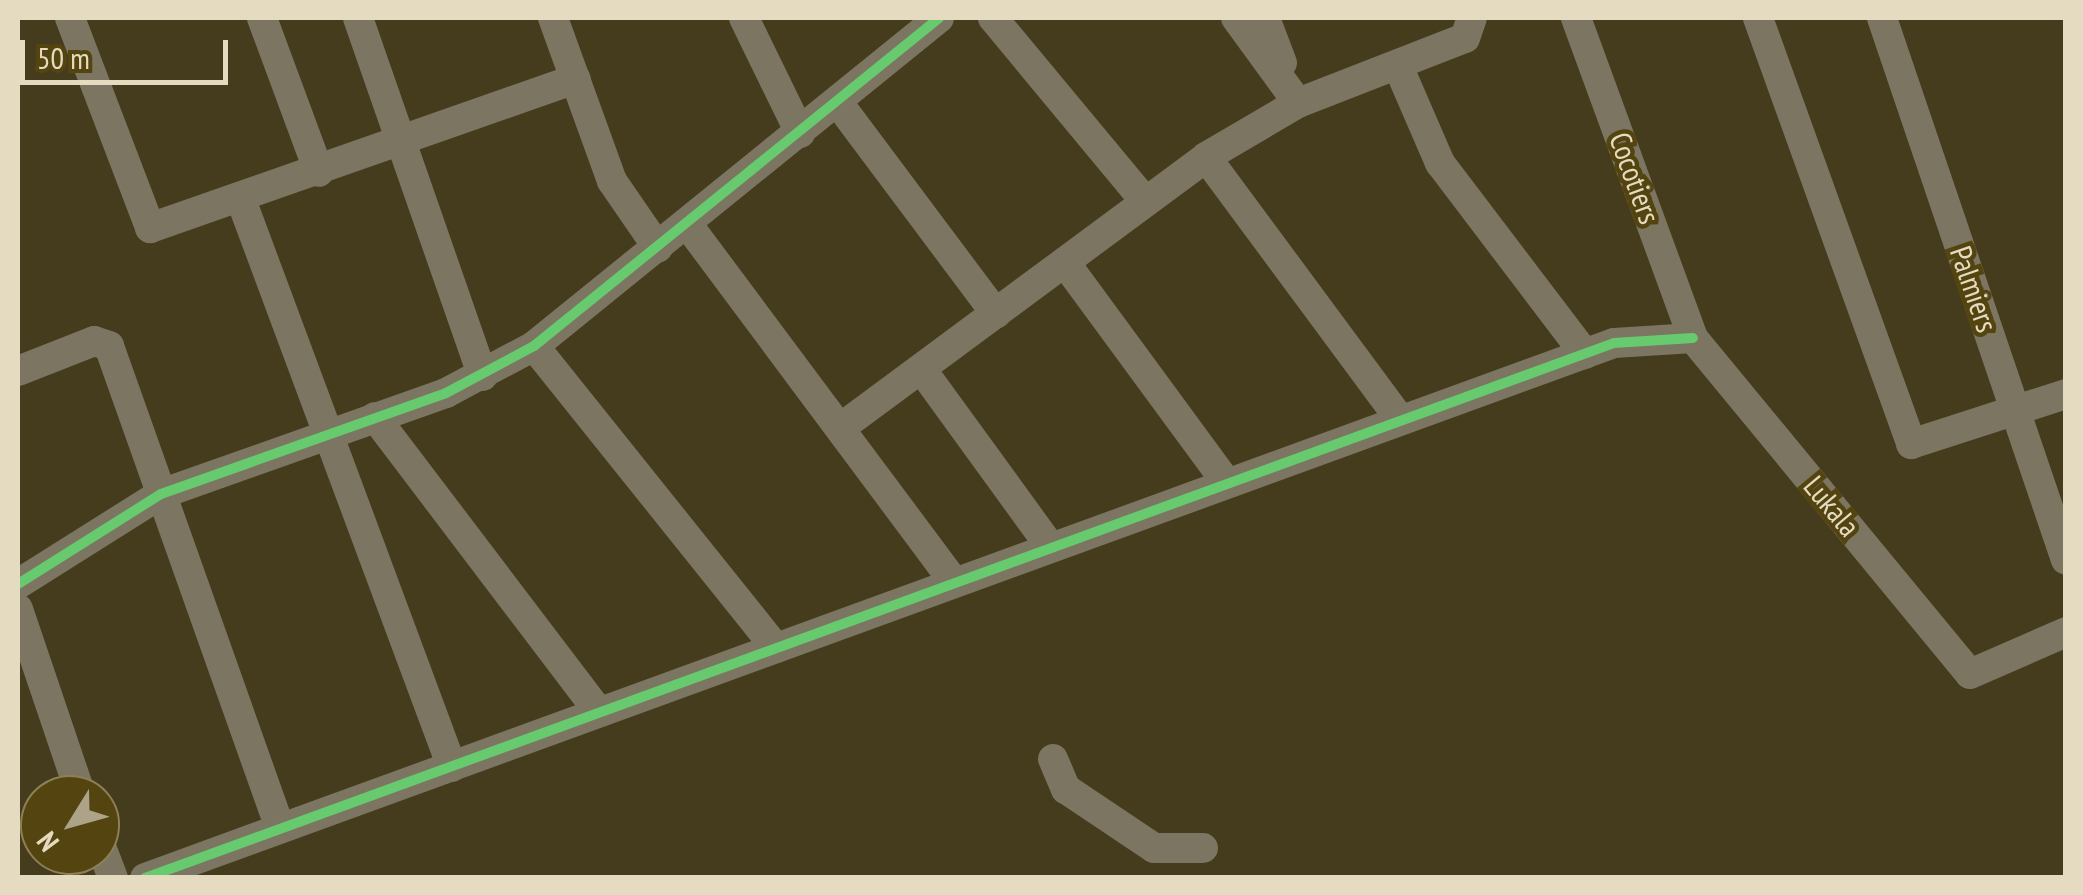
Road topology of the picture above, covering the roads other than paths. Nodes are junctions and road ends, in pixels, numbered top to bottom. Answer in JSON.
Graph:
{"nodes":[{"id":1,"x":70,"y":18,"type":"edge"},
{"id":2,"x":262,"y":18,"type":"edge"},
{"id":3,"x":358,"y":18,"type":"edge"},
{"id":4,"x":554,"y":18,"type":"edge"},
{"id":5,"x":744,"y":18,"type":"edge"},
{"id":6,"x":939,"y":18,"type":"edge"},
{"id":7,"x":993,"y":18,"type":"edge"},
{"id":8,"x":1236,"y":18,"type":"edge"},
{"id":9,"x":1265,"y":18,"type":"edge"},
{"id":10,"x":1472,"y":18,"type":"edge"},
{"id":11,"x":1576,"y":18,"type":"edge"},
{"id":12,"x":1758,"y":18,"type":"edge"},
{"id":13,"x":1882,"y":18,"type":"edge"},
{"id":14,"x":1398,"y":66,"type":"junction"},
{"id":15,"x":576,"y":79,"type":"junction"},
{"id":16,"x":1298,"y":103,"type":"junction"},
{"id":17,"x":839,"y":104,"type":"junction"},
{"id":18,"x":800,"y":133,"type":"junction"},
{"id":19,"x":405,"y":141,"type":"junction"},
{"id":20,"x":1206,"y":157,"type":"junction"},
{"id":21,"x":319,"y":172,"type":"junction"},
{"id":22,"x":240,"y":197,"type":"junction"},
{"id":23,"x":1145,"y":201,"type":"junction"},
{"id":24,"x":688,"y":225,"type":"junction"},
{"id":25,"x":658,"y":248,"type":"junction"},
{"id":26,"x":1066,"y":264,"type":"junction"},
{"id":27,"x":996,"y":314,"type":"junction"},
{"id":28,"x":1693,"y":338,"type":"junction"},
{"id":29,"x":534,"y":346,"type":"junction"},
{"id":30,"x":1585,"y":354,"type":"junction"},
{"id":31,"x":922,"y":370,"type":"junction"},
{"id":32,"x":18,"y":371,"type":"edge"},
{"id":33,"x":483,"y":376,"type":"junction"},
{"id":34,"x":2066,"y":394,"type":"edge"},
{"id":35,"x":2016,"y":410,"type":"junction"},
{"id":36,"x":375,"y":417,"type":"junction"},
{"id":37,"x":1400,"y":419,"type":"junction"},
{"id":38,"x":843,"y":426,"type":"junction"},
{"id":39,"x":327,"y":432,"type":"junction"},
{"id":40,"x":1226,"y":482,"type":"junction"},
{"id":41,"x":161,"y":494,"type":"junction"},
{"id":42,"x":1048,"y":545,"type":"junction"},
{"id":43,"x":2066,"y":560,"type":"edge"},
{"id":44,"x":952,"y":580,"type":"junction"},
{"id":45,"x":18,"y":584,"type":"edge"},
{"id":46,"x":18,"y":608,"type":"edge"},
{"id":47,"x":2066,"y":632,"type":"edge"},
{"id":48,"x":776,"y":648,"type":"junction"},
{"id":49,"x":598,"y":711,"type":"junction"},
{"id":50,"x":1053,"y":759,"type":"dead end"},
{"id":51,"x":452,"y":767,"type":"junction"},
{"id":52,"x":74,"y":775,"type":"edge"},
{"id":53,"x":280,"y":828,"type":"junction"},
{"id":54,"x":1203,"y":848,"type":"dead end"},
{"id":55,"x":146,"y":878,"type":"edge"}],
"edges":[{"from":1,"to":22,"type":"street"},
{"from":2,"to":21,"type":"street"},
{"from":3,"to":19,"type":"street"},
{"from":4,"to":15,"type":"street"},
{"from":5,"to":18,"type":"street"},
{"from":6,"to":17,"type":"street"},
{"from":7,"to":23,"type":"street"},
{"from":8,"to":16,"type":"street"},
{"from":9,"to":16,"type":"street"},
{"from":10,"to":14,"type":"street"},
{"from":11,"to":28,"type":"street","name":"Cocotiers"},
{"from":12,"to":35,"type":"street"},
{"from":13,"to":35,"type":"street","name":"Palmiers"},
{"from":14,"to":16,"type":"street"},
{"from":14,"to":30,"type":"street"},
{"from":15,"to":19,"type":"street"},
{"from":15,"to":25,"type":"street"},
{"from":16,"to":20,"type":"street"},
{"from":17,"to":18,"type":"street"},
{"from":17,"to":27,"type":"street"},
{"from":18,"to":24,"type":"street"},
{"from":19,"to":21,"type":"street"},
{"from":19,"to":33,"type":"street"},
{"from":20,"to":23,"type":"street"},
{"from":20,"to":37,"type":"street"},
{"from":21,"to":22,"type":"street"},
{"from":22,"to":39,"type":"street"},
{"from":23,"to":26,"type":"street"},
{"from":24,"to":25,"type":"street"},
{"from":24,"to":38,"type":"street"},
{"from":25,"to":29,"type":"street"},
{"from":26,"to":27,"type":"street"},
{"from":26,"to":40,"type":"street"},
{"from":27,"to":31,"type":"street"},
{"from":28,"to":30,"type":"street"},
{"from":28,"to":47,"type":"street","name":"Lukala"},
{"from":29,"to":33,"type":"street"},
{"from":29,"to":48,"type":"street"},
{"from":30,"to":37,"type":"street"},
{"from":31,"to":38,"type":"street"},
{"from":31,"to":42,"type":"street"},
{"from":32,"to":41,"type":"street"},
{"from":33,"to":36,"type":"street"},
{"from":34,"to":35,"type":"street"},
{"from":35,"to":43,"type":"street","name":"Palmiers"},
{"from":36,"to":39,"type":"street"},
{"from":36,"to":49,"type":"street"},
{"from":37,"to":40,"type":"street"},
{"from":38,"to":44,"type":"street"},
{"from":39,"to":41,"type":"street"},
{"from":39,"to":51,"type":"street"},
{"from":40,"to":42,"type":"street"},
{"from":41,"to":45,"type":"street"},
{"from":41,"to":53,"type":"street"},
{"from":42,"to":44,"type":"street"},
{"from":44,"to":48,"type":"street"},
{"from":46,"to":52,"type":"street"},
{"from":48,"to":49,"type":"street"},
{"from":49,"to":51,"type":"street"},
{"from":50,"to":54,"type":"street"},
{"from":51,"to":53,"type":"street"},
{"from":53,"to":55,"type":"street"}]}
